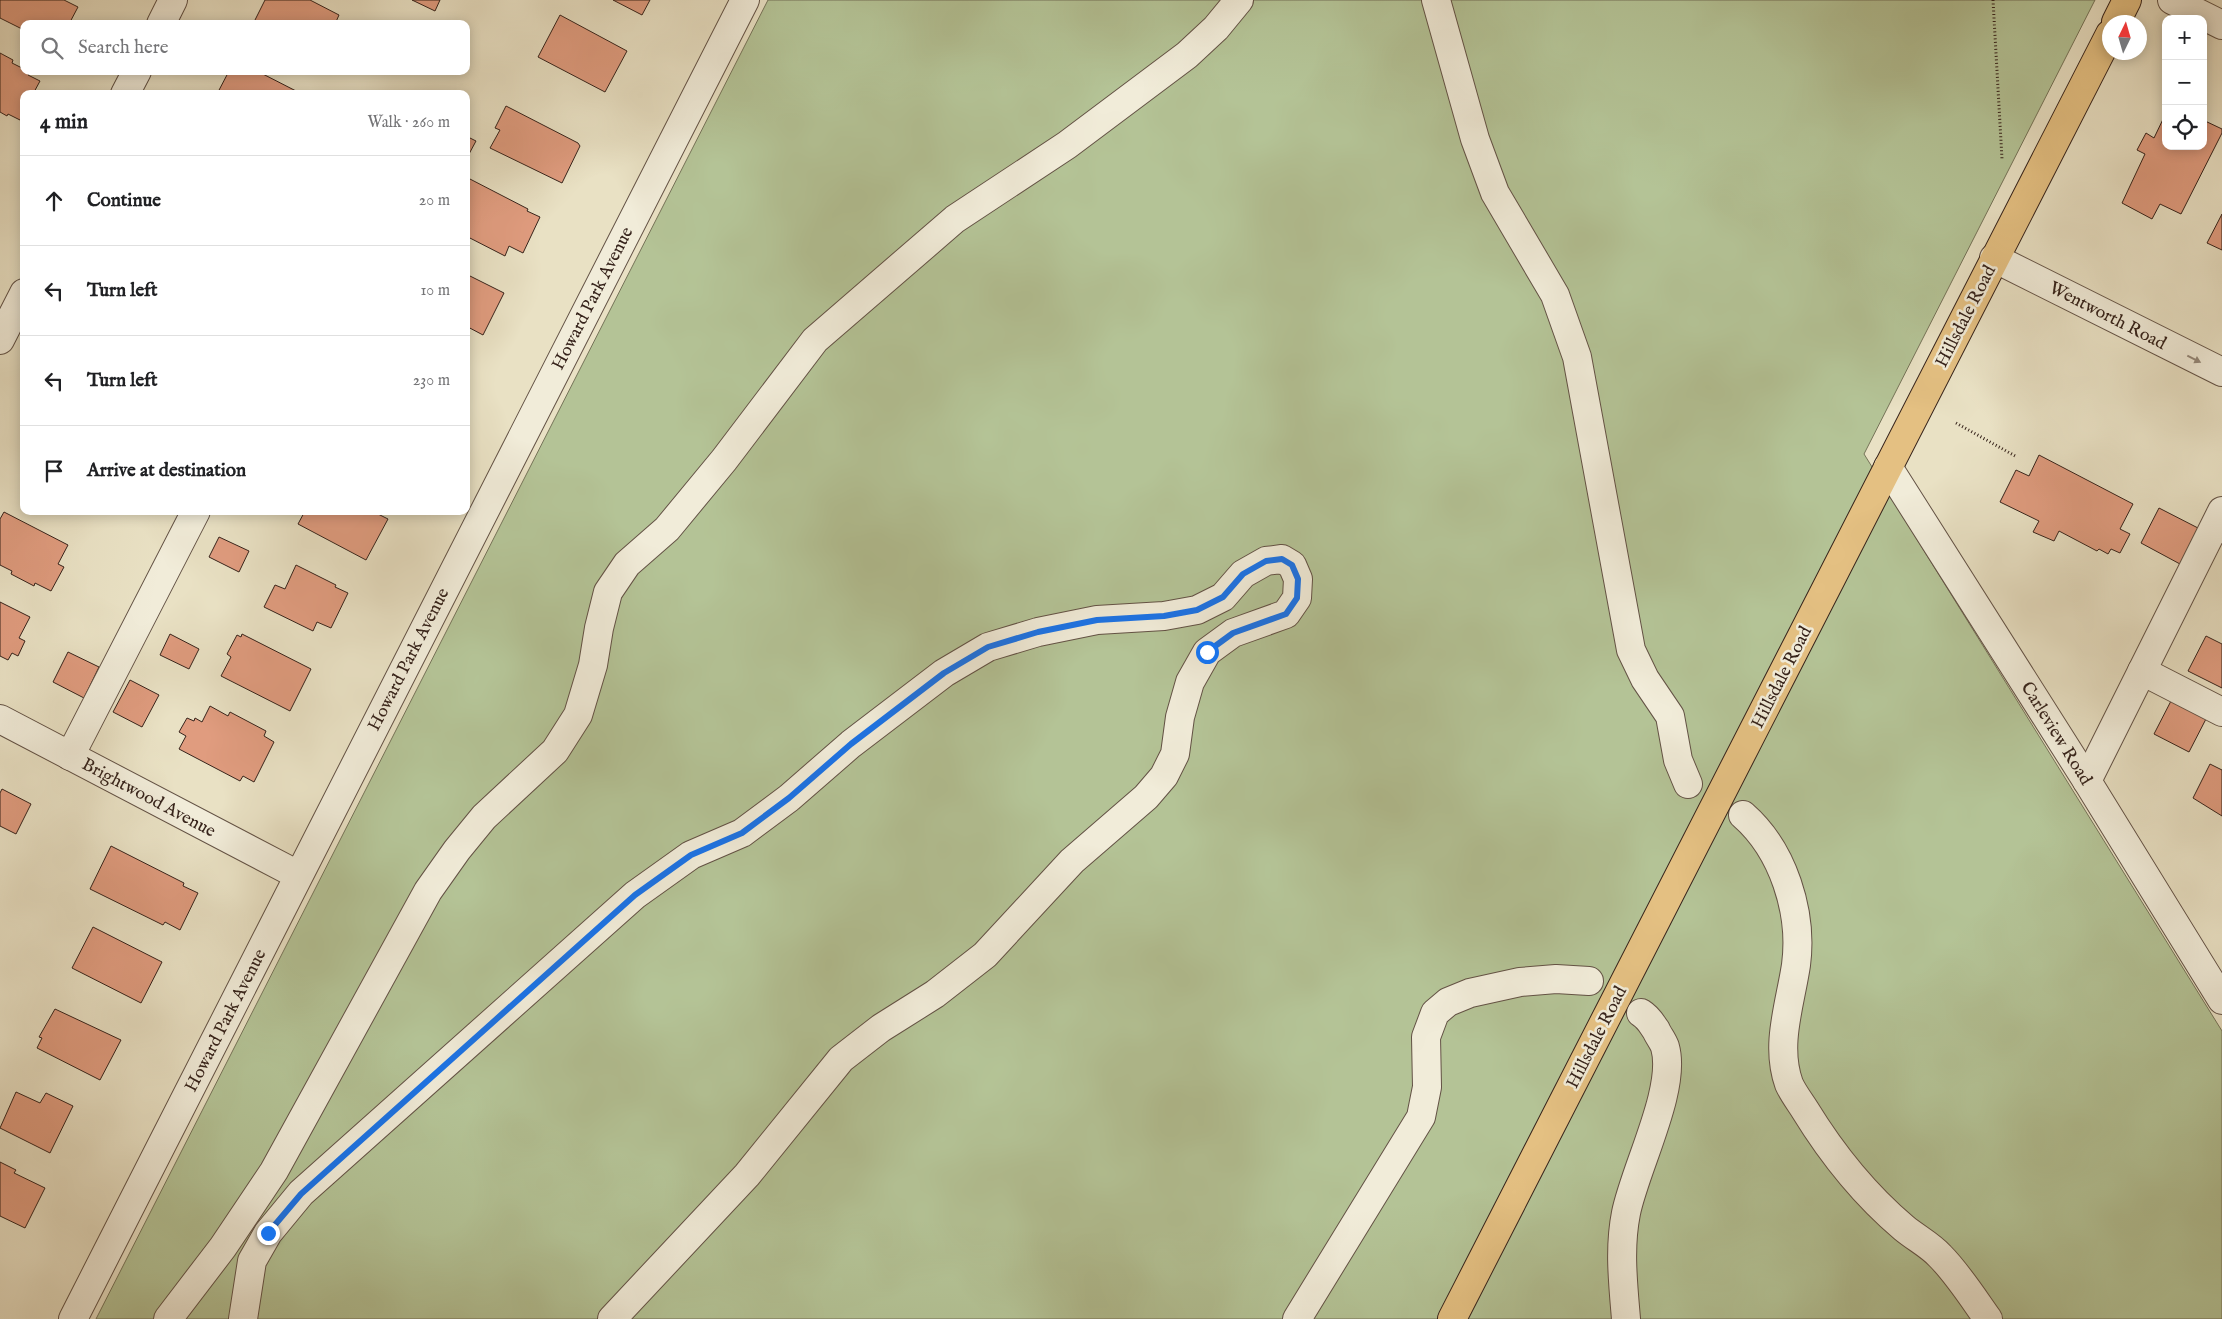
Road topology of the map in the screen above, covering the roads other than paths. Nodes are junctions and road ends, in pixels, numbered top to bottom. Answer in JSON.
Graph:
{"nodes":[{"id":1,"x":173,"y":0,"type":"edge"},
{"id":2,"x":745,"y":0,"type":"edge"},
{"id":3,"x":1239,"y":0,"type":"edge"},
{"id":4,"x":1436,"y":0,"type":"edge"},
{"id":5,"x":2127,"y":0,"type":"edge"},
{"id":6,"x":2172,"y":0,"type":"edge"},
{"id":7,"x":2120,"y":15,"type":"edge"},
{"id":8,"x":163,"y":20,"type":"edge"},
{"id":9,"x":2222,"y":25,"type":"edge"},
{"id":10,"x":2102,"y":49,"type":"edge"},
{"id":11,"x":135,"y":75,"type":"edge"},
{"id":12,"x":127,"y":90,"type":"edge"},
{"id":13,"x":1994,"y":258,"type":"junction"},
{"id":14,"x":20,"y":301,"type":"edge"},
{"id":15,"x":0,"y":340,"type":"edge"},
{"id":16,"x":2222,"y":372,"type":"edge"},
{"id":17,"x":1888,"y":468,"type":"junction"},
{"id":18,"x":2222,"y":511,"type":"edge"},
{"id":19,"x":194,"y":515,"type":"edge"},
{"id":20,"x":2142,"y":671,"type":"junction"},
{"id":21,"x":2222,"y":712,"type":"edge"},
{"id":22,"x":0,"y":719,"type":"edge"},
{"id":23,"x":70,"y":756,"type":"junction"},
{"id":24,"x":2087,"y":781,"type":"junction"},
{"id":25,"x":1688,"y":784,"type":"dead end"},
{"id":26,"x":1743,"y":815,"type":"dead end"},
{"id":27,"x":298,"y":875,"type":"junction"},
{"id":28,"x":1589,"y":981,"type":"dead end"},
{"id":29,"x":2222,"y":1000,"type":"edge"},
{"id":30,"x":1641,"y":1013,"type":"dead end"},
{"id":31,"x":73,"y":1319,"type":"edge"},
{"id":32,"x":168,"y":1319,"type":"edge"},
{"id":33,"x":243,"y":1319,"type":"edge"},
{"id":34,"x":612,"y":1319,"type":"edge"},
{"id":35,"x":1297,"y":1319,"type":"edge"},
{"id":36,"x":1452,"y":1319,"type":"edge"},
{"id":37,"x":1626,"y":1319,"type":"edge"},
{"id":38,"x":1988,"y":1319,"type":"edge"}],
"edges":[{"from":1,"to":8,"type":"street"},
{"from":2,"to":27,"type":"street","name":"Howard Park Avenue"},
{"from":3,"to":32,"type":"street"},
{"from":4,"to":25,"type":"street"},
{"from":5,"to":7,"type":"main road"},
{"from":6,"to":9,"type":"street"},
{"from":10,"to":13,"type":"main road","name":"Hillsdale Road"},
{"from":11,"to":12,"type":"street"},
{"from":13,"to":16,"type":"street","name":"Wentworth Road","one_way":true},
{"from":13,"to":17,"type":"main road","name":"Hillsdale Road"},
{"from":14,"to":15,"type":"street"},
{"from":17,"to":24,"type":"street","name":"Carleview Road"},
{"from":17,"to":36,"type":"main road","name":"Hillsdale Road"},
{"from":18,"to":20,"type":"street"},
{"from":19,"to":23,"type":"street"},
{"from":20,"to":21,"type":"street"},
{"from":20,"to":24,"type":"street"},
{"from":22,"to":23,"type":"street","name":"Brightwood Avenue"},
{"from":23,"to":27,"type":"street","name":"Brightwood Avenue"},
{"from":24,"to":29,"type":"street","name":"Carleview Road"},
{"from":26,"to":38,"type":"street"},
{"from":27,"to":31,"type":"street","name":"Howard Park Avenue"},
{"from":28,"to":35,"type":"street"},
{"from":30,"to":37,"type":"street"},
{"from":33,"to":34,"type":"street"}]}
